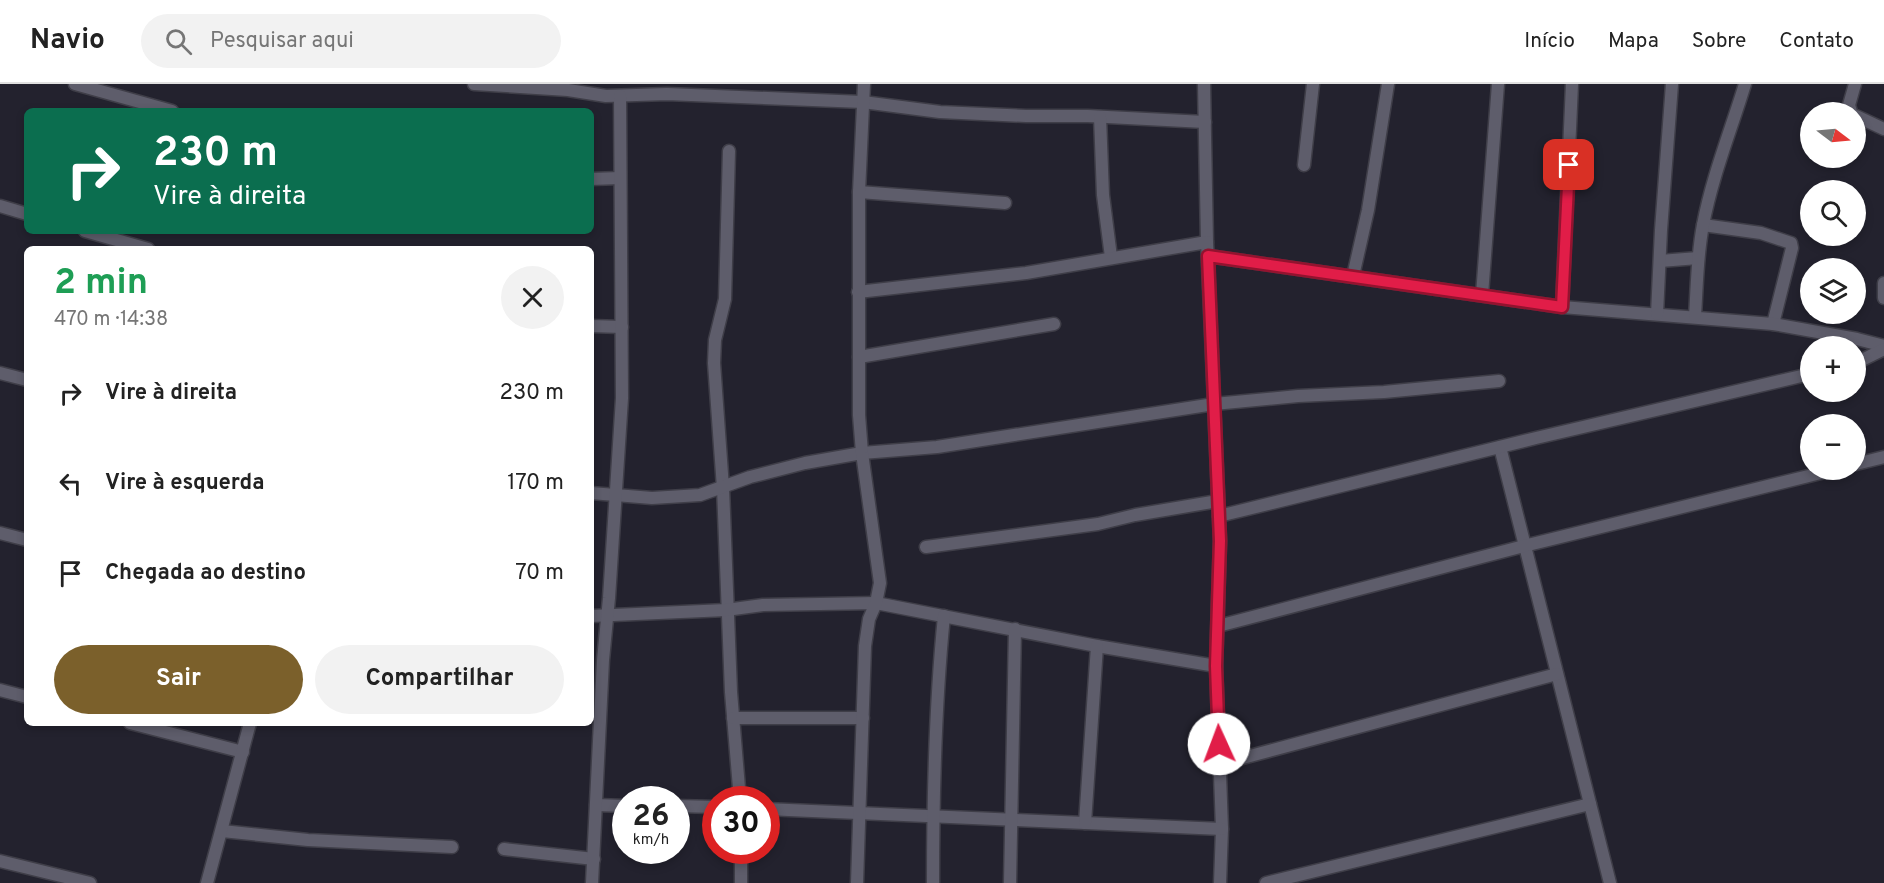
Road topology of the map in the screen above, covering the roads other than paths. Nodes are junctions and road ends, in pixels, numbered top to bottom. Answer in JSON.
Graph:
{"nodes":[{"id":1,"x":75,"y":84,"type":"edge"},
{"id":2,"x":474,"y":84,"type":"edge"},
{"id":3,"x":864,"y":84,"type":"edge"},
{"id":4,"x":1203,"y":84,"type":"edge"},
{"id":5,"x":1313,"y":84,"type":"edge"},
{"id":6,"x":1388,"y":84,"type":"edge"},
{"id":7,"x":1498,"y":84,"type":"edge"},
{"id":8,"x":1572,"y":84,"type":"edge"},
{"id":9,"x":1672,"y":84,"type":"edge"},
{"id":10,"x":1745,"y":84,"type":"edge"},
{"id":11,"x":1855,"y":84,"type":"edge"},
{"id":12,"x":569,"y":87,"type":"edge"},
{"id":13,"x":717,"y":90,"type":"edge"},
{"id":14,"x":620,"y":96,"type":"junction"},
{"id":15,"x":863,"y":102,"type":"junction"},
{"id":16,"x":1850,"y":102,"type":"edge"},
{"id":17,"x":161,"y":108,"type":"edge"},
{"id":18,"x":1100,"y":117,"type":"junction"},
{"id":19,"x":1866,"y":121,"type":"edge"},
{"id":20,"x":1205,"y":122,"type":"junction"},
{"id":21,"x":1884,"y":129,"type":"edge"},
{"id":22,"x":729,"y":151,"type":"dead end"},
{"id":23,"x":1304,"y":165,"type":"dead end"},
{"id":24,"x":620,"y":178,"type":"junction"},
{"id":25,"x":594,"y":179,"type":"edge"},
{"id":26,"x":859,"y":192,"type":"junction"},
{"id":27,"x":1005,"y":203,"type":"dead end"},
{"id":28,"x":0,"y":206,"type":"edge"},
{"id":29,"x":24,"y":213,"type":"edge"},
{"id":30,"x":1703,"y":225,"type":"junction"},
{"id":31,"x":95,"y":234,"type":"edge"},
{"id":32,"x":1207,"y":242,"type":"junction"},
{"id":33,"x":137,"y":246,"type":"edge"},
{"id":34,"x":1208,"y":256,"type":"junction"},
{"id":35,"x":1111,"y":257,"type":"junction"},
{"id":36,"x":1698,"y":258,"type":"junction"},
{"id":37,"x":1660,"y":261,"type":"junction"},
{"id":38,"x":1353,"y":276,"type":"junction"},
{"id":39,"x":1884,"y":283,"type":"edge"},
{"id":40,"x":858,"y":292,"type":"junction"},
{"id":41,"x":1482,"y":295,"type":"junction"},
{"id":42,"x":1884,"y":298,"type":"edge"},
{"id":43,"x":1562,"y":307,"type":"junction"},
{"id":44,"x":1657,"y":314,"type":"junction"},
{"id":45,"x":1695,"y":316,"type":"junction"},
{"id":46,"x":1054,"y":324,"type":"dead end"},
{"id":47,"x":1773,"y":324,"type":"junction"},
{"id":48,"x":594,"y":326,"type":"edge"},
{"id":49,"x":622,"y":327,"type":"junction"},
{"id":50,"x":1884,"y":347,"type":"edge"},
{"id":51,"x":859,"y":357,"type":"junction"},
{"id":52,"x":1866,"y":357,"type":"edge"},
{"id":53,"x":0,"y":373,"type":"edge"},
{"id":54,"x":1800,"y":376,"type":"edge"},
{"id":55,"x":24,"y":379,"type":"edge"},
{"id":56,"x":1499,"y":381,"type":"dead end"},
{"id":57,"x":1214,"y":404,"type":"junction"},
{"id":58,"x":1500,"y":447,"type":"junction"},
{"id":59,"x":862,"y":453,"type":"junction"},
{"id":60,"x":1884,"y":457,"type":"edge"},
{"id":61,"x":1866,"y":462,"type":"edge"},
{"id":62,"x":1800,"y":478,"type":"edge"},
{"id":63,"x":723,"y":488,"type":"junction"},
{"id":64,"x":594,"y":493,"type":"edge"},
{"id":65,"x":615,"y":496,"type":"junction"},
{"id":66,"x":1218,"y":501,"type":"junction"},
{"id":67,"x":1219,"y":516,"type":"junction"},
{"id":68,"x":0,"y":533,"type":"edge"},
{"id":69,"x":24,"y":539,"type":"edge"},
{"id":70,"x":1524,"y":546,"type":"junction"},
{"id":71,"x":926,"y":547,"type":"dead end"},
{"id":72,"x":876,"y":603,"type":"junction"},
{"id":73,"x":726,"y":610,"type":"junction"},
{"id":74,"x":594,"y":616,"type":"edge"},
{"id":75,"x":607,"y":616,"type":"junction"},
{"id":76,"x":944,"y":616,"type":"junction"},
{"id":77,"x":1218,"y":626,"type":"junction"},
{"id":78,"x":1015,"y":629,"type":"junction"},
{"id":79,"x":1097,"y":646,"type":"junction"},
{"id":80,"x":1216,"y":666,"type":"junction"},
{"id":81,"x":1557,"y":674,"type":"junction"},
{"id":82,"x":0,"y":690,"type":"edge"},
{"id":83,"x":24,"y":696,"type":"edge"},
{"id":84,"x":733,"y":718,"type":"junction"},
{"id":85,"x":862,"y":718,"type":"junction"},
{"id":86,"x":142,"y":726,"type":"edge"},
{"id":87,"x":249,"y":726,"type":"edge"},
{"id":88,"x":243,"y":752,"type":"junction"},
{"id":89,"x":1220,"y":764,"type":"junction"},
{"id":90,"x":739,"y":786,"type":"edge"},
{"id":91,"x":1590,"y":804,"type":"junction"},
{"id":92,"x":596,"y":805,"type":"junction"},
{"id":93,"x":612,"y":806,"type":"edge"},
{"id":94,"x":780,"y":809,"type":"edge"},
{"id":95,"x":859,"y":813,"type":"junction"},
{"id":96,"x":933,"y":816,"type":"junction"},
{"id":97,"x":1011,"y":820,"type":"junction"},
{"id":98,"x":1085,"y":823,"type":"junction"},
{"id":99,"x":1222,"y":829,"type":"junction"},
{"id":100,"x":222,"y":831,"type":"junction"},
{"id":101,"x":452,"y":847,"type":"dead end"},
{"id":102,"x":504,"y":849,"type":"dead end"},
{"id":103,"x":594,"y":859,"type":"junction"},
{"id":104,"x":0,"y":861,"type":"edge"},
{"id":105,"x":741,"y":864,"type":"edge"},
{"id":106,"x":90,"y":883,"type":"edge"},
{"id":107,"x":207,"y":883,"type":"edge"},
{"id":108,"x":592,"y":883,"type":"edge"},
{"id":109,"x":741,"y":883,"type":"edge"},
{"id":110,"x":857,"y":883,"type":"edge"},
{"id":111,"x":933,"y":883,"type":"edge"},
{"id":112,"x":1010,"y":883,"type":"edge"},
{"id":113,"x":1220,"y":883,"type":"edge"},
{"id":114,"x":1266,"y":883,"type":"edge"},
{"id":115,"x":1610,"y":883,"type":"edge"}],
"edges":[{"from":1,"to":17,"type":"street"},
{"from":2,"to":12,"type":"street"},
{"from":3,"to":15,"type":"street"},
{"from":4,"to":20,"type":"street"},
{"from":5,"to":23,"type":"street"},
{"from":6,"to":38,"type":"street"},
{"from":7,"to":41,"type":"street"},
{"from":8,"to":43,"type":"street"},
{"from":9,"to":37,"type":"street"},
{"from":10,"to":30,"type":"street"},
{"from":11,"to":16,"type":"street"},
{"from":12,"to":14,"type":"street"},
{"from":13,"to":14,"type":"street"},
{"from":13,"to":15,"type":"street"},
{"from":14,"to":24,"type":"street"},
{"from":15,"to":18,"type":"street"},
{"from":15,"to":26,"type":"street"},
{"from":18,"to":20,"type":"street"},
{"from":18,"to":35,"type":"street"},
{"from":19,"to":21,"type":"street"},
{"from":20,"to":32,"type":"street"},
{"from":22,"to":63,"type":"street"},
{"from":24,"to":25,"type":"street"},
{"from":24,"to":49,"type":"street"},
{"from":26,"to":27,"type":"street"},
{"from":26,"to":40,"type":"street"},
{"from":28,"to":29,"type":"street"},
{"from":30,"to":36,"type":"street"},
{"from":30,"to":47,"type":"street"},
{"from":31,"to":33,"type":"street"},
{"from":32,"to":34,"type":"street"},
{"from":32,"to":35,"type":"street"},
{"from":34,"to":38,"type":"street"},
{"from":34,"to":57,"type":"street"},
{"from":35,"to":40,"type":"street"},
{"from":36,"to":37,"type":"street"},
{"from":36,"to":45,"type":"street"},
{"from":37,"to":44,"type":"street"},
{"from":38,"to":41,"type":"street"},
{"from":39,"to":42,"type":"street"},
{"from":40,"to":51,"type":"street"},
{"from":41,"to":43,"type":"street"},
{"from":43,"to":44,"type":"street"},
{"from":44,"to":45,"type":"street"},
{"from":45,"to":47,"type":"street"},
{"from":46,"to":51,"type":"street"},
{"from":47,"to":50,"type":"street"},
{"from":48,"to":49,"type":"street"},
{"from":49,"to":65,"type":"street"},
{"from":50,"to":52,"type":"street"},
{"from":51,"to":59,"type":"street"},
{"from":53,"to":55,"type":"street"},
{"from":54,"to":58,"type":"street"},
{"from":56,"to":57,"type":"street"},
{"from":57,"to":59,"type":"street"},
{"from":57,"to":66,"type":"street"},
{"from":58,"to":67,"type":"street"},
{"from":58,"to":70,"type":"street"},
{"from":59,"to":63,"type":"street"},
{"from":59,"to":72,"type":"street"},
{"from":60,"to":61,"type":"street"},
{"from":62,"to":70,"type":"street"},
{"from":63,"to":65,"type":"street"},
{"from":63,"to":73,"type":"street"},
{"from":64,"to":65,"type":"street"},
{"from":65,"to":75,"type":"street"},
{"from":66,"to":67,"type":"street"},
{"from":66,"to":71,"type":"street"},
{"from":67,"to":77,"type":"street"},
{"from":68,"to":69,"type":"street"},
{"from":70,"to":77,"type":"street"},
{"from":70,"to":81,"type":"street"},
{"from":72,"to":73,"type":"street"},
{"from":72,"to":76,"type":"street"},
{"from":72,"to":85,"type":"street"},
{"from":73,"to":75,"type":"street"},
{"from":73,"to":84,"type":"street"},
{"from":74,"to":75,"type":"street"},
{"from":75,"to":92,"type":"street"},
{"from":76,"to":78,"type":"street"},
{"from":76,"to":96,"type":"street"},
{"from":77,"to":80,"type":"street"},
{"from":78,"to":79,"type":"street"},
{"from":78,"to":97,"type":"street"},
{"from":79,"to":80,"type":"street"},
{"from":79,"to":98,"type":"street"},
{"from":80,"to":89,"type":"street"},
{"from":81,"to":89,"type":"street"},
{"from":81,"to":91,"type":"street"},
{"from":82,"to":83,"type":"street"},
{"from":84,"to":85,"type":"street"},
{"from":84,"to":90,"type":"street"},
{"from":85,"to":95,"type":"street"},
{"from":86,"to":88,"type":"street"},
{"from":87,"to":88,"type":"street"},
{"from":88,"to":100,"type":"street"},
{"from":89,"to":99,"type":"street"},
{"from":91,"to":114,"type":"street"},
{"from":91,"to":115,"type":"street"},
{"from":92,"to":93,"type":"street"},
{"from":92,"to":103,"type":"street"},
{"from":94,"to":95,"type":"street"},
{"from":95,"to":96,"type":"street"},
{"from":95,"to":110,"type":"street"},
{"from":96,"to":97,"type":"street"},
{"from":96,"to":111,"type":"street"},
{"from":97,"to":98,"type":"street"},
{"from":97,"to":112,"type":"street"},
{"from":98,"to":99,"type":"street"},
{"from":99,"to":113,"type":"street"},
{"from":100,"to":101,"type":"street"},
{"from":100,"to":107,"type":"street"},
{"from":102,"to":103,"type":"street"},
{"from":103,"to":108,"type":"street"},
{"from":104,"to":106,"type":"street"},
{"from":105,"to":109,"type":"street"}]}
